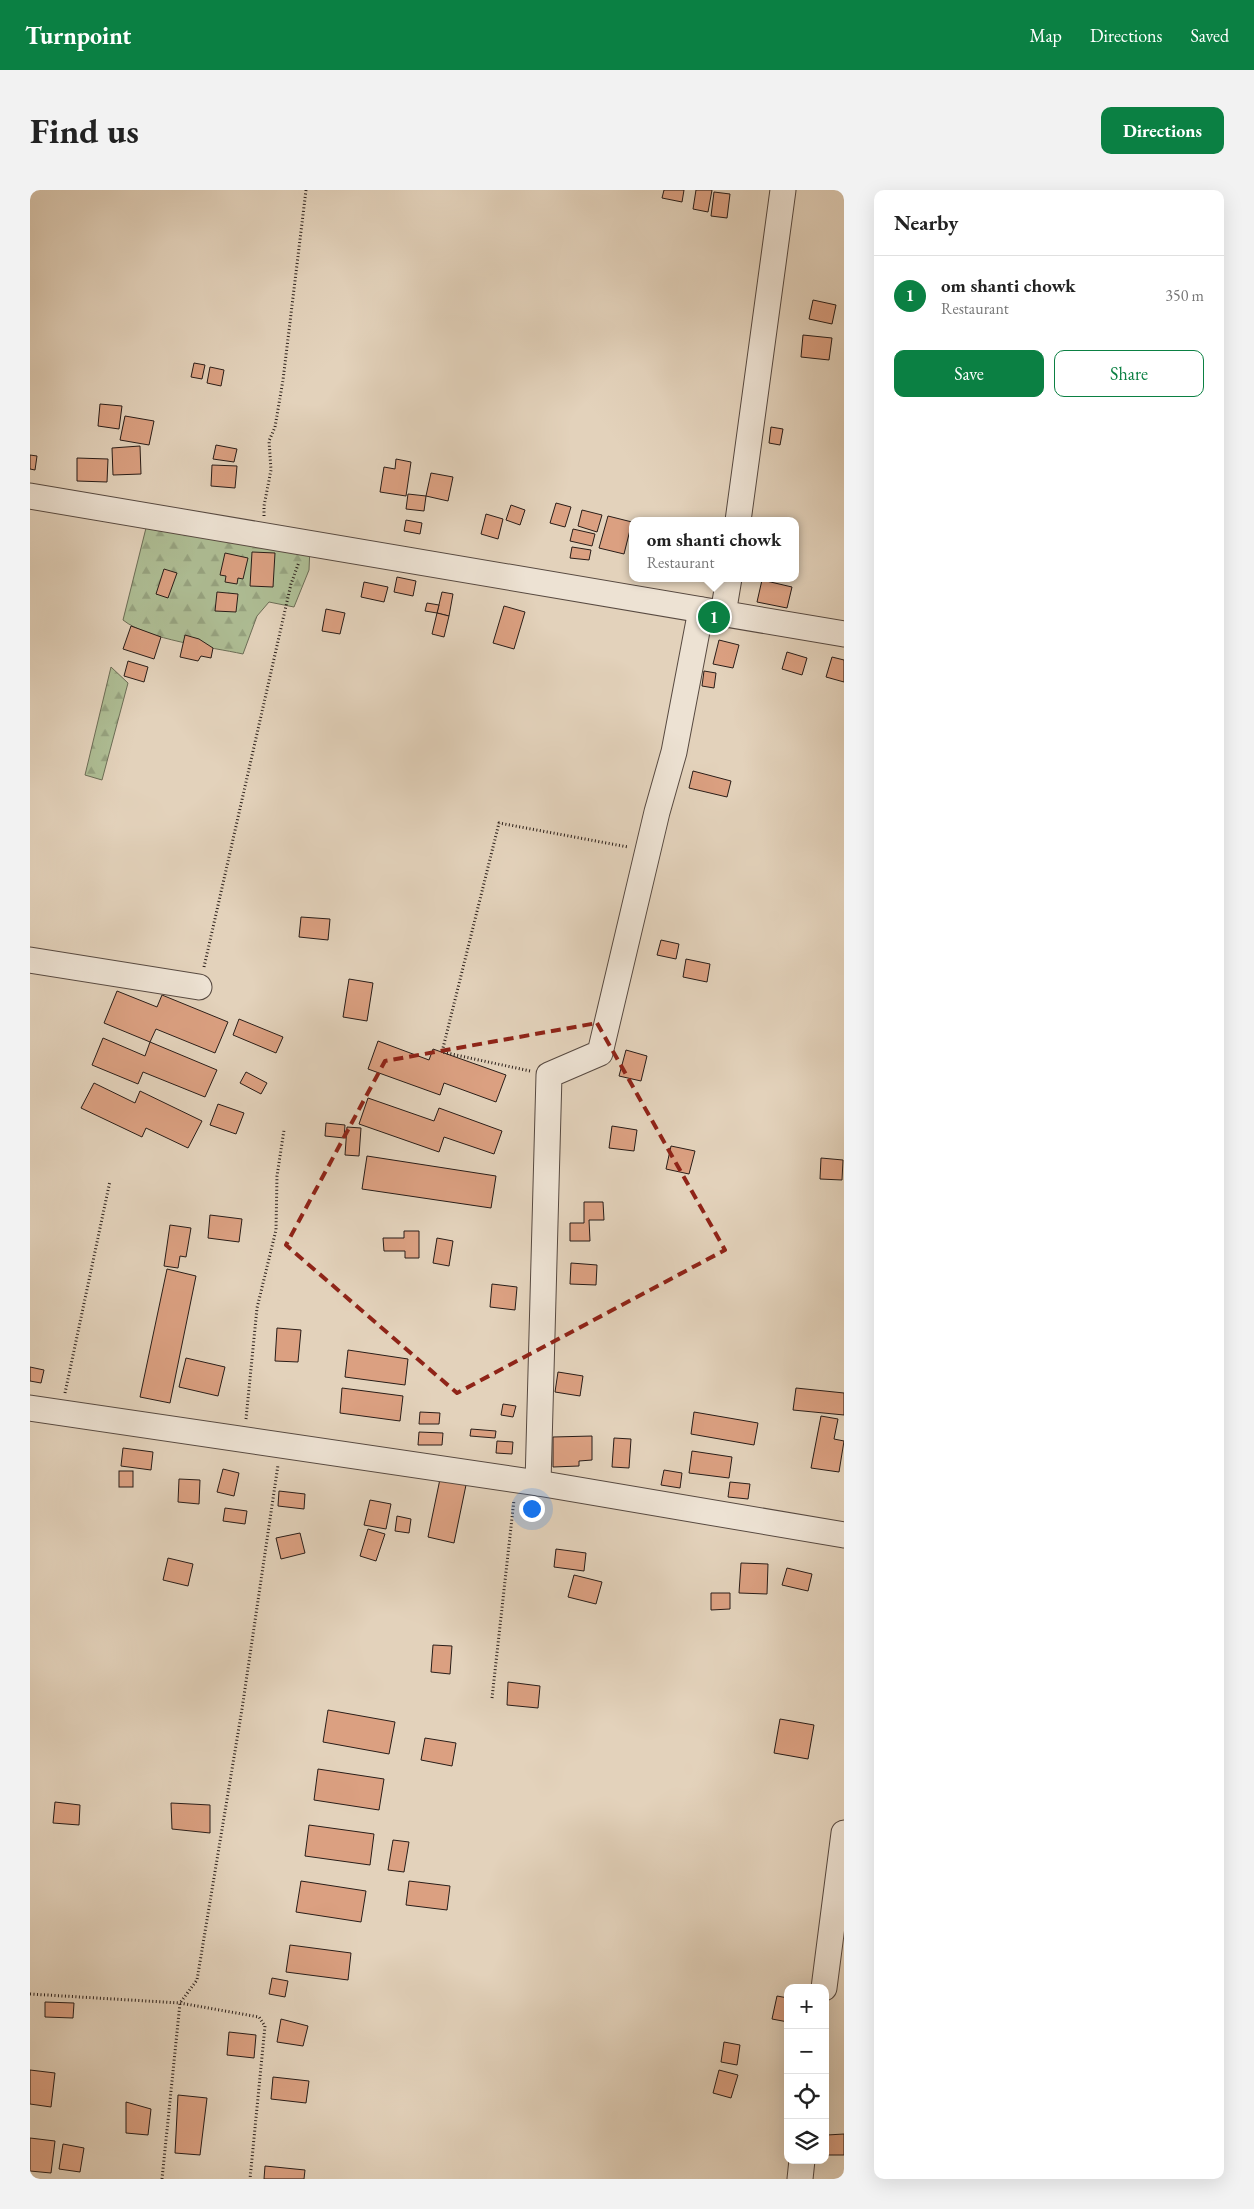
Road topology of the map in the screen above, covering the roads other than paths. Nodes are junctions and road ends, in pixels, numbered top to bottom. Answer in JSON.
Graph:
{"nodes":[{"id":1,"x":783,"y":190,"type":"edge"},
{"id":2,"x":30,"y":496,"type":"edge"},
{"id":3,"x":739,"y":517,"type":"edge"},
{"id":4,"x":727,"y":582,"type":"edge"},
{"id":5,"x":712,"y":612,"type":"junction"},
{"id":6,"x":844,"y":634,"type":"edge"},
{"id":7,"x":30,"y":960,"type":"edge"},
{"id":8,"x":199,"y":987,"type":"road end"},
{"id":9,"x":30,"y":1408,"type":"edge"},
{"id":10,"x":527,"y":1481,"type":"junction"},
{"id":11,"x":844,"y":1535,"type":"edge"},
{"id":12,"x":844,"y":1833,"type":"edge"},
{"id":13,"x":825,"y":1984,"type":"edge"},
{"id":14,"x":802,"y":2164,"type":"edge"},
{"id":15,"x":800,"y":2179,"type":"edge"}],
"edges":[{"from":1,"to":3,"type":"street"},
{"from":2,"to":5,"type":"street"},
{"from":4,"to":5,"type":"street"},
{"from":5,"to":6,"type":"street"},
{"from":5,"to":10,"type":"street"},
{"from":7,"to":8,"type":"street"},
{"from":9,"to":10,"type":"street"},
{"from":10,"to":11,"type":"street"},
{"from":12,"to":13,"type":"street"},
{"from":14,"to":15,"type":"street"}]}
